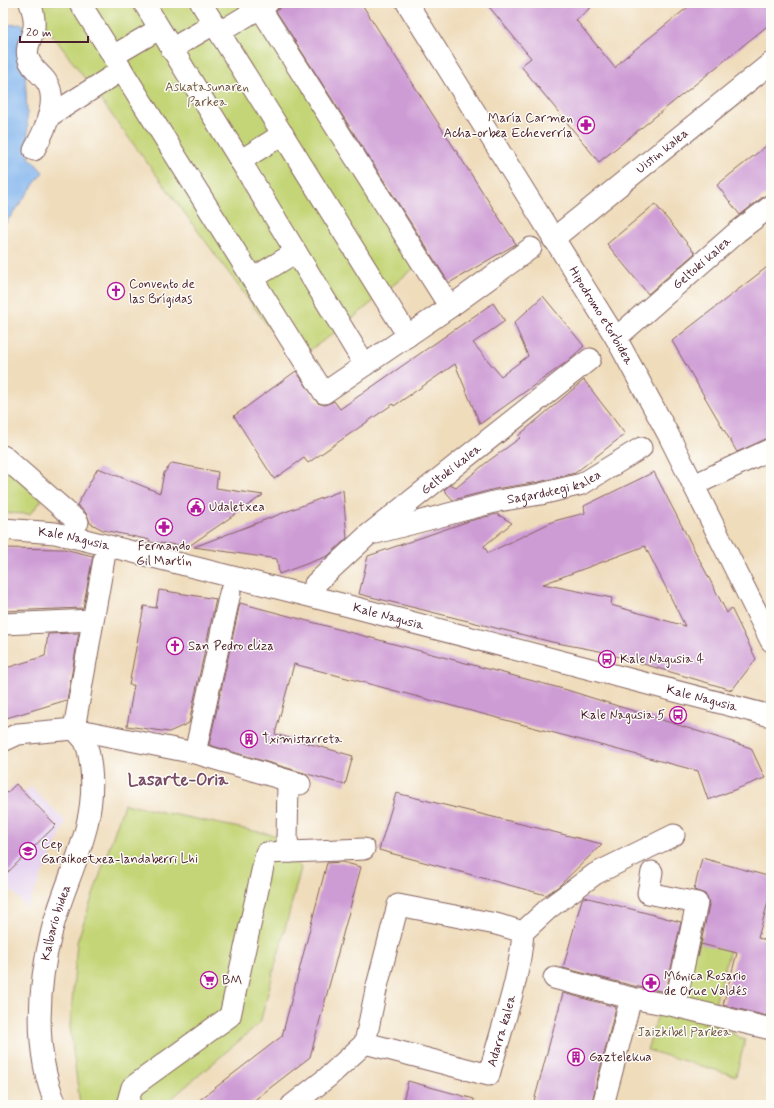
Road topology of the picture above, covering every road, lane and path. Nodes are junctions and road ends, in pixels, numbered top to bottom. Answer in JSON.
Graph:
{"nodes":[{"id":1,"x":30,"y":3,"type":"edge"},
{"id":2,"x":80,"y":3,"type":"edge"},
{"id":3,"x":144,"y":3,"type":"edge"},
{"id":4,"x":201,"y":3,"type":"edge"},
{"id":5,"x":407,"y":3,"type":"edge"},
{"id":6,"x":262,"y":5,"type":"edge"},
{"id":7,"x":159,"y":28,"type":"junction"},
{"id":8,"x":217,"y":28,"type":"junction"},
{"id":9,"x":172,"y":49,"type":"junction"},
{"id":10,"x":117,"y":63,"type":"junction"},
{"id":11,"x":771,"y":64,"type":"edge"},
{"id":12,"x":48,"y":117,"type":"junction"},
{"id":13,"x":283,"y":134,"type":"junction"},
{"id":14,"x":34,"y":150,"type":"dead end"},
{"id":15,"x":240,"y":161,"type":"junction"},
{"id":16,"x":771,"y":206,"type":"edge"},
{"id":17,"x":553,"y":239,"type":"junction"},
{"id":18,"x":531,"y":248,"type":"dead end"},
{"id":19,"x":296,"y":252,"type":"junction"},
{"id":20,"x":252,"y":279,"type":"junction"},
{"id":21,"x":450,"y":307,"type":"junction"},
{"id":22,"x":408,"y":336,"type":"junction"},
{"id":23,"x":616,"y":338,"type":"junction"},
{"id":24,"x":590,"y":359,"type":"dead end"},
{"id":25,"x":365,"y":365,"type":"junction"},
{"id":26,"x":641,"y":448,"type":"dead end"},
{"id":27,"x":771,"y":449,"type":"edge"},
{"id":28,"x":3,"y":456,"type":"edge"},
{"id":29,"x":694,"y":485,"type":"junction"},
{"id":30,"x":78,"y":522,"type":"dead end"},
{"id":31,"x":3,"y":529,"type":"edge"},
{"id":32,"x":368,"y":535,"type":"junction"},
{"id":33,"x":104,"y":559,"type":"dead end"},
{"id":34,"x":315,"y":584,"type":"dead end"},
{"id":35,"x":230,"y":593,"type":"dead end"},
{"id":36,"x":93,"y":620,"type":"junction"},
{"id":37,"x":3,"y":624,"type":"edge"},
{"id":38,"x":771,"y":641,"type":"edge"},
{"id":39,"x":771,"y":716,"type":"edge"},
{"id":40,"x":74,"y":729,"type":"junction"},
{"id":41,"x":3,"y":741,"type":"edge"},
{"id":42,"x":195,"y":753,"type":"junction"},
{"id":43,"x":674,"y":835,"type":"dead end"},
{"id":44,"x":364,"y":849,"type":"dead end"},
{"id":45,"x":290,"y":852,"type":"junction"},
{"id":46,"x":652,"y":872,"type":"dead end"},
{"id":47,"x":524,"y":932,"type":"junction"},
{"id":48,"x":554,"y":978,"type":"dead end"},
{"id":49,"x":631,"y":998,"type":"junction"},
{"id":50,"x":675,"y":1006,"type":"junction"},
{"id":51,"x":771,"y":1029,"type":"edge"},
{"id":52,"x":365,"y":1043,"type":"junction"},
{"id":53,"x":56,"y":1105,"type":"edge"},
{"id":54,"x":128,"y":1105,"type":"edge"},
{"id":55,"x":292,"y":1105,"type":"edge"},
{"id":56,"x":603,"y":1105,"type":"edge"}],
"edges":[{"from":1,"to":12,"type":"street"},
{"from":2,"to":10,"type":"street"},
{"from":3,"to":7,"type":"street"},
{"from":4,"to":8,"type":"street"},
{"from":5,"to":17,"type":"street","name":"Hipodromo etorbidea"},
{"from":6,"to":8,"type":"street"},
{"from":6,"to":21,"type":"street"},
{"from":7,"to":9,"type":"street"},
{"from":7,"to":10,"type":"street"},
{"from":8,"to":9,"type":"street"},
{"from":8,"to":13,"type":"street"},
{"from":9,"to":15,"type":"street"},
{"from":10,"to":12,"type":"street"},
{"from":10,"to":20,"type":"street"},
{"from":11,"to":17,"type":"street","name":"Uistin kalea"},
{"from":12,"to":14,"type":"street"},
{"from":13,"to":15,"type":"street"},
{"from":13,"to":22,"type":"street"},
{"from":15,"to":19,"type":"street"},
{"from":16,"to":23,"type":"street","name":"Geltoki kalea"},
{"from":17,"to":23,"type":"street","name":"Hipodromo etorbidea"},
{"from":18,"to":21,"type":"street"},
{"from":19,"to":20,"type":"street"},
{"from":19,"to":25,"type":"street"},
{"from":20,"to":25,"type":"street"},
{"from":21,"to":22,"type":"street"},
{"from":22,"to":25,"type":"street"},
{"from":23,"to":29,"type":"street","name":"Hipodromo etorbidea"},
{"from":24,"to":32,"type":"street","name":"Geltoki kalea"},
{"from":26,"to":32,"type":"street","name":"Sagardotegi kalea"},
{"from":27,"to":29,"type":"street"},
{"from":28,"to":30,"type":"street"},
{"from":29,"to":38,"type":"street","name":"Hipodromo etorbidea"},
{"from":31,"to":39,"type":"street","name":"Kale Nagusia"},
{"from":32,"to":34,"type":"street","name":"Geltoki kalea"},
{"from":33,"to":36,"type":"street"},
{"from":35,"to":42,"type":"street"},
{"from":36,"to":37,"type":"street"},
{"from":36,"to":40,"type":"street"},
{"from":40,"to":41,"type":"street"},
{"from":40,"to":42,"type":"street"},
{"from":40,"to":53,"type":"street","name":"Kalbario bidea"},
{"from":42,"to":45,"type":"street"},
{"from":43,"to":47,"type":"street"},
{"from":44,"to":45,"type":"street"},
{"from":45,"to":54,"type":"street"},
{"from":46,"to":50,"type":"street"},
{"from":47,"to":52,"type":"street"},
{"from":47,"to":52,"type":"street","name":"Adarra kalea"},
{"from":48,"to":49,"type":"street"},
{"from":49,"to":50,"type":"street"},
{"from":49,"to":56,"type":"street"},
{"from":50,"to":51,"type":"street"},
{"from":52,"to":55,"type":"street"}]}
